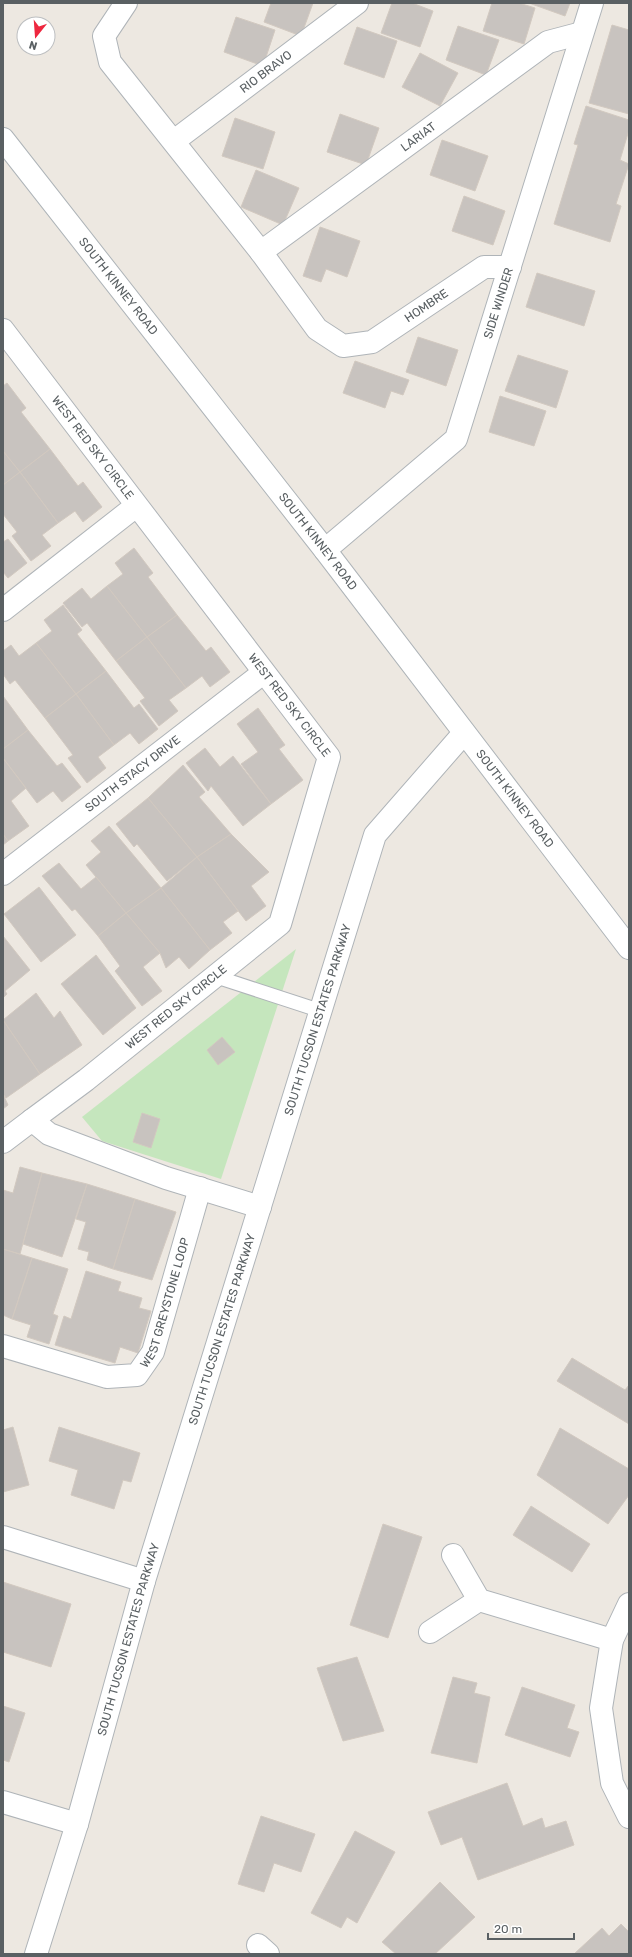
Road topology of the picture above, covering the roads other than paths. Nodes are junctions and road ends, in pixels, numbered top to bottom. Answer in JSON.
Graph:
{"nodes":[{"id":1,"x":126,"y":3,"type":"edge"},
{"id":2,"x":357,"y":3,"type":"edge"},
{"id":3,"x":592,"y":3,"type":"edge"},
{"id":4,"x":582,"y":33,"type":"junction"},
{"id":5,"x":3,"y":139,"type":"edge"},
{"id":6,"x":174,"y":141,"type":"junction"},
{"id":7,"x":261,"y":252,"type":"junction"},
{"id":8,"x":510,"y":266,"type":"junction"},
{"id":9,"x":6,"y":339,"type":"edge"},
{"id":10,"x":136,"y":506,"type":"junction"},
{"id":11,"x":325,"y":550,"type":"junction"},
{"id":12,"x":3,"y":610,"type":"edge"},
{"id":13,"x":263,"y":673,"type":"junction"},
{"id":14,"x":464,"y":733,"type":"junction"},
{"id":15,"x":3,"y":874,"type":"edge"},
{"id":16,"x":629,"y":948,"type":"edge"},
{"id":17,"x":214,"y":976,"type":"junction"},
{"id":18,"x":321,"y":1011,"type":"junction"},
{"id":19,"x":32,"y":1120,"type":"junction"},
{"id":20,"x":3,"y":1142,"type":"edge"},
{"id":21,"x":200,"y":1188,"type":"junction"},
{"id":22,"x":260,"y":1207,"type":"junction"},
{"id":23,"x":3,"y":1346,"type":"edge"},
{"id":24,"x":3,"y":1537,"type":"edge"},
{"id":25,"x":453,"y":1555,"type":"dead end"},
{"id":26,"x":144,"y":1581,"type":"junction"},
{"id":27,"x":478,"y":1600,"type":"junction"},
{"id":28,"x":629,"y":1604,"type":"edge"},
{"id":29,"x":430,"y":1632,"type":"dead end"},
{"id":30,"x":612,"y":1640,"type":"junction"},
{"id":31,"x":3,"y":1802,"type":"edge"},
{"id":32,"x":629,"y":1817,"type":"edge"},
{"id":33,"x":77,"y":1824,"type":"junction"},
{"id":34,"x":36,"y":1954,"type":"edge"}],
"edges":[{"from":1,"to":6,"type":"street"},
{"from":2,"to":6,"type":"street","name":"RIO BRAVO"},
{"from":3,"to":4,"type":"street","name":"SIDE WINDER"},
{"from":4,"to":7,"type":"street","name":"LARIAT"},
{"from":4,"to":8,"type":"street","name":"SIDE WINDER"},
{"from":5,"to":11,"type":"street","name":"SOUTH KINNEY ROAD"},
{"from":6,"to":7,"type":"street"},
{"from":7,"to":8,"type":"street","name":"HOMBRE"},
{"from":8,"to":11,"type":"street","name":"SIDE WINDER"},
{"from":9,"to":10,"type":"street","name":"WEST RED SKY CIRCLE"},
{"from":10,"to":12,"type":"street"},
{"from":10,"to":13,"type":"street","name":"WEST RED SKY CIRCLE"},
{"from":11,"to":14,"type":"street","name":"SOUTH KINNEY ROAD"},
{"from":13,"to":15,"type":"street","name":"SOUTH STACY DRIVE"},
{"from":13,"to":17,"type":"street","name":"WEST RED SKY CIRCLE"},
{"from":14,"to":16,"type":"street","name":"SOUTH KINNEY ROAD"},
{"from":14,"to":18,"type":"street","name":"SOUTH TUCSON ESTATES PARKWAY"},
{"from":17,"to":18,"type":"lane"},
{"from":17,"to":19,"type":"street","name":"WEST RED SKY CIRCLE"},
{"from":18,"to":22,"type":"street","name":"SOUTH TUCSON ESTATES PARKWAY"},
{"from":19,"to":20,"type":"street","name":"WEST RED SKY CIRCLE"},
{"from":19,"to":21,"type":"street"},
{"from":21,"to":22,"type":"street"},
{"from":21,"to":23,"type":"street","name":"WEST GREYSTONE LOOP"},
{"from":22,"to":26,"type":"street","name":"SOUTH TUCSON ESTATES PARKWAY"},
{"from":24,"to":26,"type":"street"},
{"from":25,"to":27,"type":"street"},
{"from":26,"to":33,"type":"street","name":"SOUTH TUCSON ESTATES PARKWAY"},
{"from":27,"to":29,"type":"street"},
{"from":27,"to":30,"type":"street"},
{"from":28,"to":30,"type":"street"},
{"from":30,"to":32,"type":"street"},
{"from":31,"to":33,"type":"street"},
{"from":33,"to":34,"type":"street","name":"SOUTH TUCSON ESTATES PARKWAY"}]}
